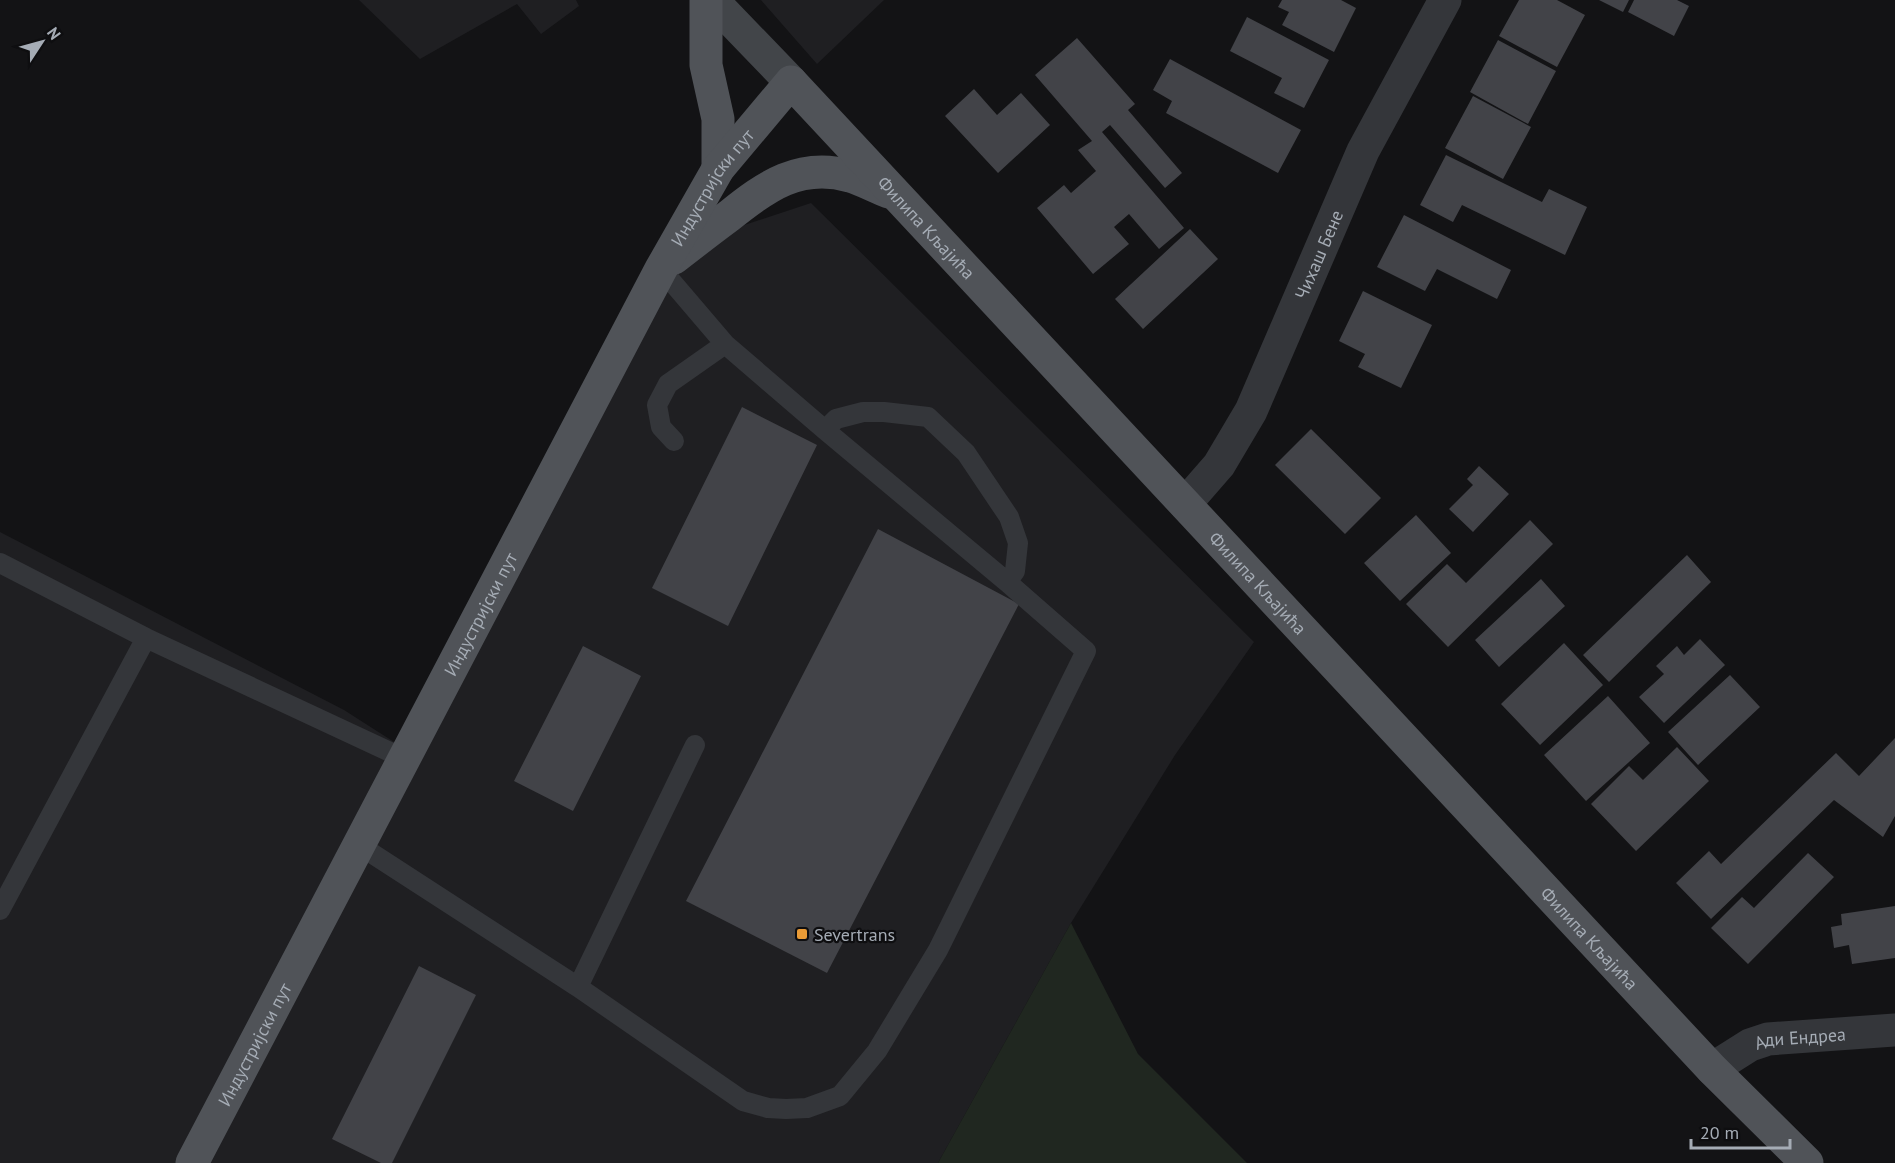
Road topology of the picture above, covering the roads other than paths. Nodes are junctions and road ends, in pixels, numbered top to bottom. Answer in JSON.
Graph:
{"nodes":[{"id":1,"x":706,"y":0,"type":"edge"},
{"id":2,"x":712,"y":0,"type":"edge"},
{"id":3,"x":1445,"y":0,"type":"edge"},
{"id":4,"x":791,"y":82,"type":"junction"},
{"id":5,"x":718,"y":169,"type":"junction"},
{"id":6,"x":898,"y":196,"type":"junction"},
{"id":7,"x":661,"y":269,"type":"junction"},
{"id":8,"x":725,"y":344,"type":"junction"},
{"id":9,"x":825,"y":430,"type":"junction"},
{"id":10,"x":674,"y":441,"type":"dead end"},
{"id":11,"x":1185,"y":504,"type":"junction"},
{"id":12,"x":0,"y":563,"type":"edge"},
{"id":13,"x":1007,"y":582,"type":"junction"},
{"id":14,"x":146,"y":638,"type":"junction"},
{"id":15,"x":695,"y":744,"type":"dead end"},
{"id":16,"x":404,"y":758,"type":"junction"},
{"id":17,"x":359,"y":846,"type":"junction"},
{"id":18,"x":0,"y":910,"type":"edge"},
{"id":19,"x":578,"y":987,"type":"junction"},
{"id":20,"x":1895,"y":1030,"type":"edge"},
{"id":21,"x":1712,"y":1069,"type":"junction"},
{"id":22,"x":192,"y":1163,"type":"edge"},
{"id":23,"x":1807,"y":1163,"type":"edge"}],
"edges":[{"from":1,"to":5,"type":"main road"},
{"from":2,"to":4,"type":"street","name":"Филипа Кљајића"},
{"from":3,"to":11,"type":"street","name":"Чихаш Бене"},
{"from":4,"to":5,"type":"main road","name":"Индустријски пут"},
{"from":4,"to":6,"type":"main road","name":"Филипа Кљајића"},
{"from":5,"to":7,"type":"main road","name":"Индустријски пут"},
{"from":6,"to":7,"type":"main road"},
{"from":6,"to":11,"type":"main road","name":"Филипа Кљајића"},
{"from":7,"to":8,"type":"lane"},
{"from":7,"to":16,"type":"main road","name":"Индустријски пут"},
{"from":8,"to":9,"type":"lane"},
{"from":8,"to":10,"type":"lane"},
{"from":9,"to":13,"type":"lane"},
{"from":9,"to":13,"type":"lane"},
{"from":11,"to":21,"type":"main road","name":"Филипа Кљајића"},
{"from":12,"to":14,"type":"lane"},
{"from":13,"to":19,"type":"lane"},
{"from":14,"to":16,"type":"lane"},
{"from":14,"to":18,"type":"lane"},
{"from":15,"to":19,"type":"lane"},
{"from":16,"to":17,"type":"main road","name":"Индустријски пут"},
{"from":17,"to":19,"type":"lane"},
{"from":17,"to":22,"type":"main road","name":"Индустријски пут"},
{"from":20,"to":21,"type":"street","name":"Ади Ендреа"},
{"from":21,"to":23,"type":"main road","name":"Филипа Кљајића"}]}
